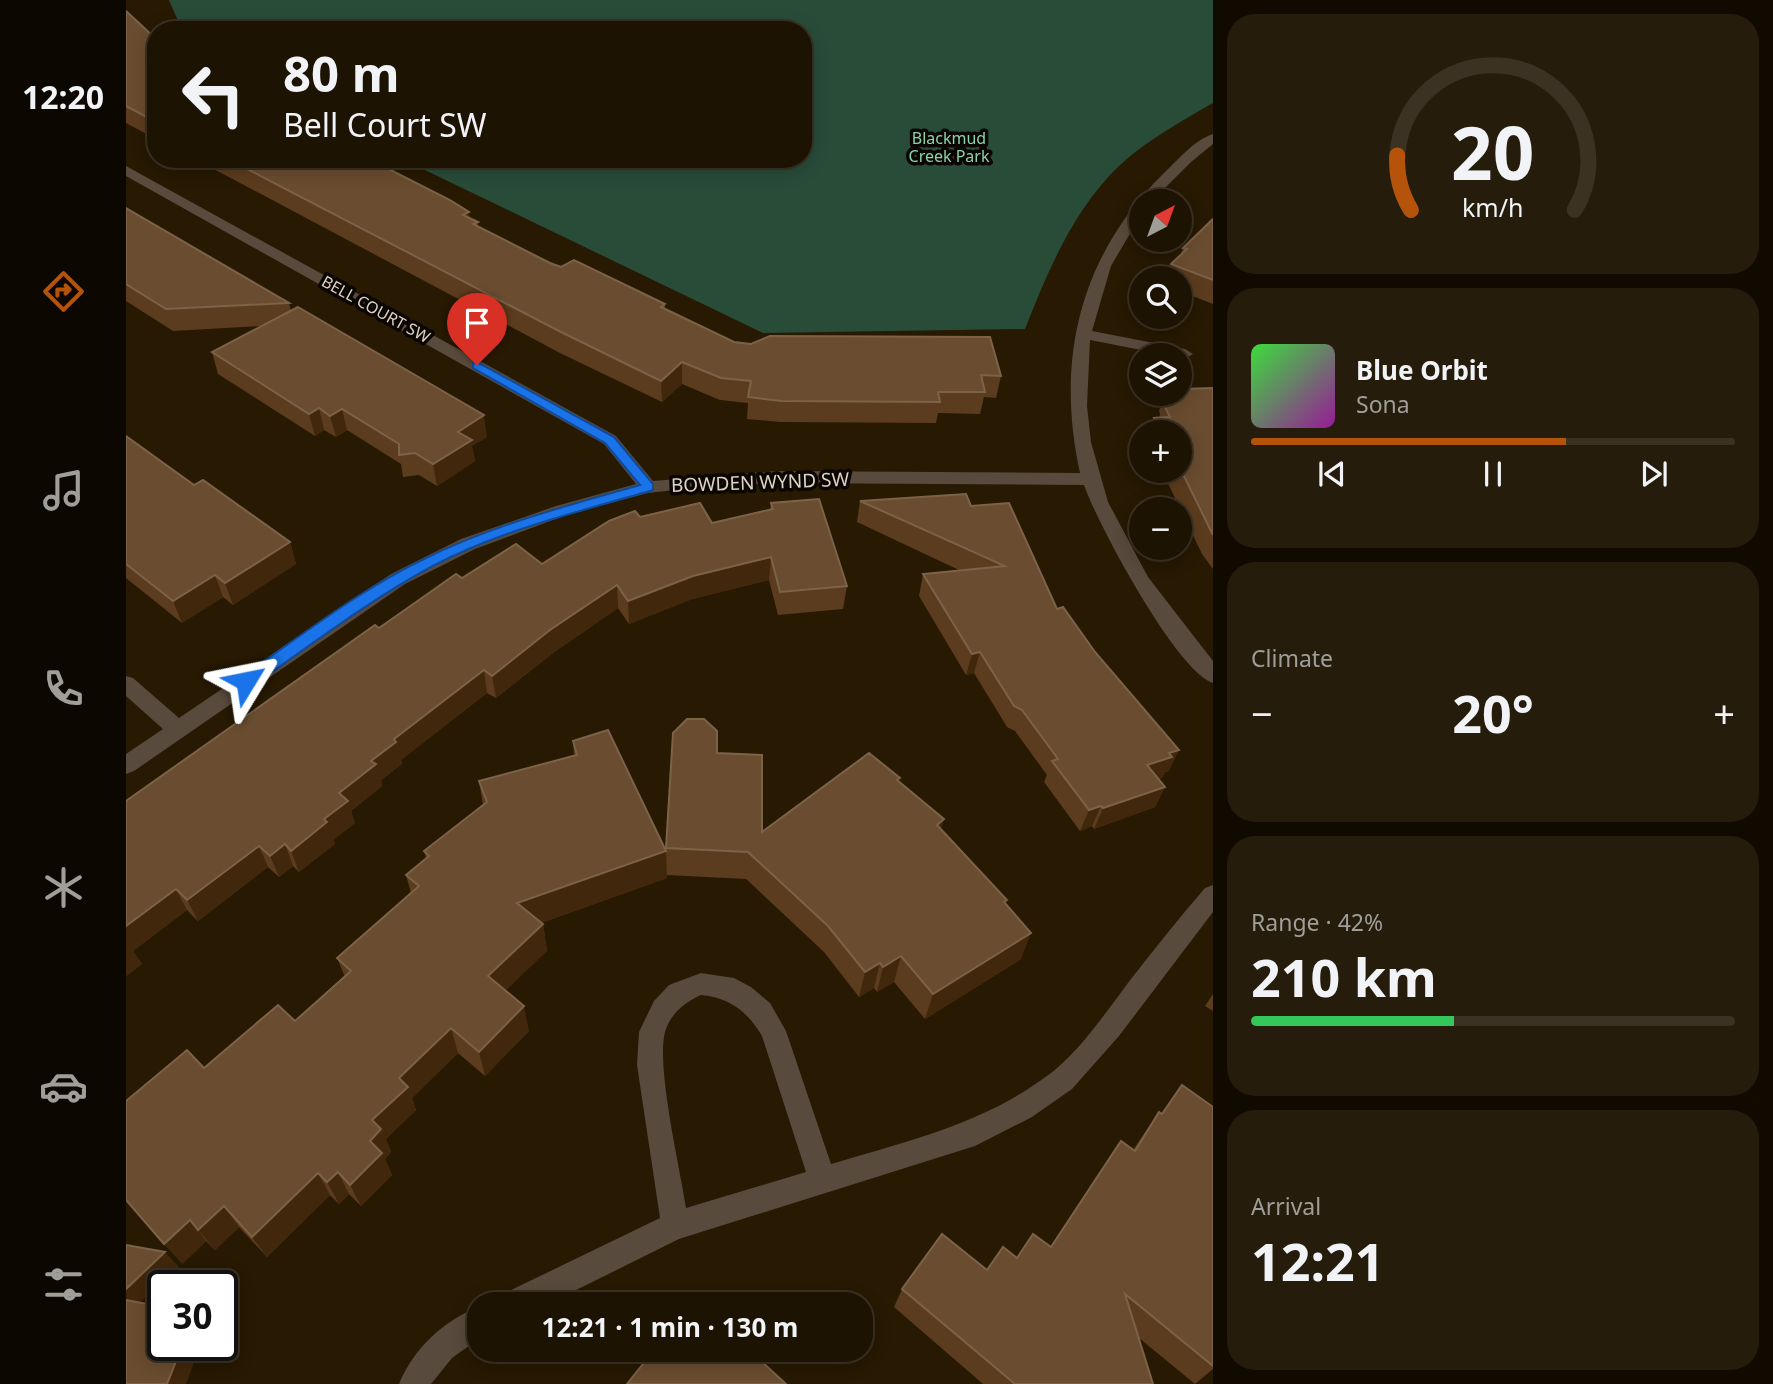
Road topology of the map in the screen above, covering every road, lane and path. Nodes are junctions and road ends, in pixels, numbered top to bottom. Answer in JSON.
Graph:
{"nodes":[{"id":1,"x":1213,"y":138,"type":"edge"},
{"id":2,"x":126,"y":170,"type":"edge"},
{"id":3,"x":1156,"y":189,"type":"edge"},
{"id":4,"x":1129,"y":223,"type":"edge"},
{"id":5,"x":1083,"y":334,"type":"junction"},
{"id":6,"x":1129,"y":343,"type":"edge"},
{"id":7,"x":1090,"y":478,"type":"junction"},
{"id":8,"x":649,"y":487,"type":"junction"},
{"id":9,"x":1213,"y":675,"type":"edge"},
{"id":10,"x":126,"y":684,"type":"edge"},
{"id":11,"x":177,"y":729,"type":"junction"},
{"id":12,"x":126,"y":765,"type":"edge"},
{"id":13,"x":1213,"y":895,"type":"edge"},
{"id":14,"x":823,"y":1181,"type":"junction"},
{"id":15,"x":676,"y":1226,"type":"junction"},
{"id":16,"x":541,"y":1292,"type":"edge"},
{"id":17,"x":467,"y":1329,"type":"edge"},
{"id":18,"x":414,"y":1384,"type":"edge"}],
"edges":[{"from":1,"to":3,"type":"street"},
{"from":2,"to":8,"type":"street","name":"BELL COURT SW"},
{"from":4,"to":5,"type":"street"},
{"from":5,"to":6,"type":"street"},
{"from":5,"to":7,"type":"street"},
{"from":7,"to":8,"type":"street","name":"BOWDEN WYND SW"},
{"from":7,"to":9,"type":"street"},
{"from":8,"to":11,"type":"street","name":"BOWDEN WYND SW"},
{"from":10,"to":11,"type":"street"},
{"from":11,"to":12,"type":"street","name":"BOWDEN WYND SW"},
{"from":13,"to":14,"type":"street"},
{"from":14,"to":15,"type":"street"},
{"from":14,"to":15,"type":"street"},
{"from":15,"to":16,"type":"street"},
{"from":17,"to":18,"type":"street"}]}
